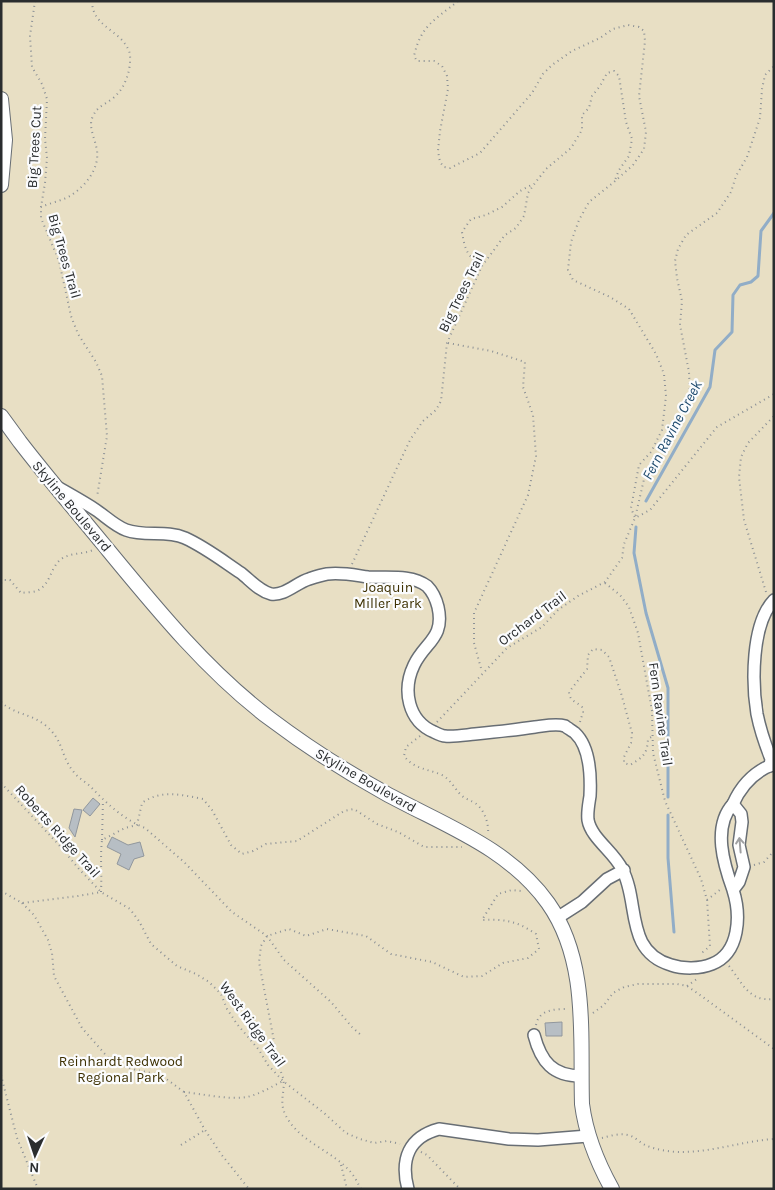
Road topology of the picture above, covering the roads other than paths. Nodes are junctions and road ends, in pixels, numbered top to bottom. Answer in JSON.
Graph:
{"nodes":[{"id":1,"x":1,"y":99,"type":"edge"},
{"id":2,"x":1,"y":185,"type":"edge"},
{"id":3,"x":1,"y":416,"type":"edge"},
{"id":4,"x":55,"y":486,"type":"junction"},
{"id":5,"x":772,"y":602,"type":"edge"},
{"id":6,"x":772,"y":765,"type":"edge"},
{"id":7,"x":733,"y":804,"type":"junction"},
{"id":8,"x":624,"y":870,"type":"junction"},
{"id":9,"x":731,"y":887,"type":"junction"},
{"id":10,"x":557,"y":918,"type":"junction"},
{"id":11,"x":534,"y":1035,"type":"road end"},
{"id":12,"x":581,"y":1076,"type":"junction"},
{"id":13,"x":588,"y":1136,"type":"junction"},
{"id":14,"x":408,"y":1189,"type":"edge"},
{"id":15,"x":612,"y":1189,"type":"edge"}],
"edges":[{"from":1,"to":2,"type":"main road"},
{"from":3,"to":4,"type":"main road","name":"Skyline Boulevard"},
{"from":4,"to":8,"type":"lane"},
{"from":4,"to":10,"type":"main road","name":"Skyline Boulevard"},
{"from":5,"to":6,"type":"lane"},
{"from":6,"to":7,"type":"lane"},
{"from":7,"to":9,"type":"lane"},
{"from":9,"to":7,"type":"lane","one_way":true},
{"from":8,"to":9,"type":"lane"},
{"from":8,"to":10,"type":"lane"},
{"from":10,"to":12,"type":"main road","name":"Skyline Boulevard"},
{"from":11,"to":12,"type":"lane"},
{"from":12,"to":13,"type":"main road","name":"Skyline Boulevard"},
{"from":13,"to":14,"type":"lane"},
{"from":13,"to":15,"type":"main road","name":"Skyline Boulevard"}]}
